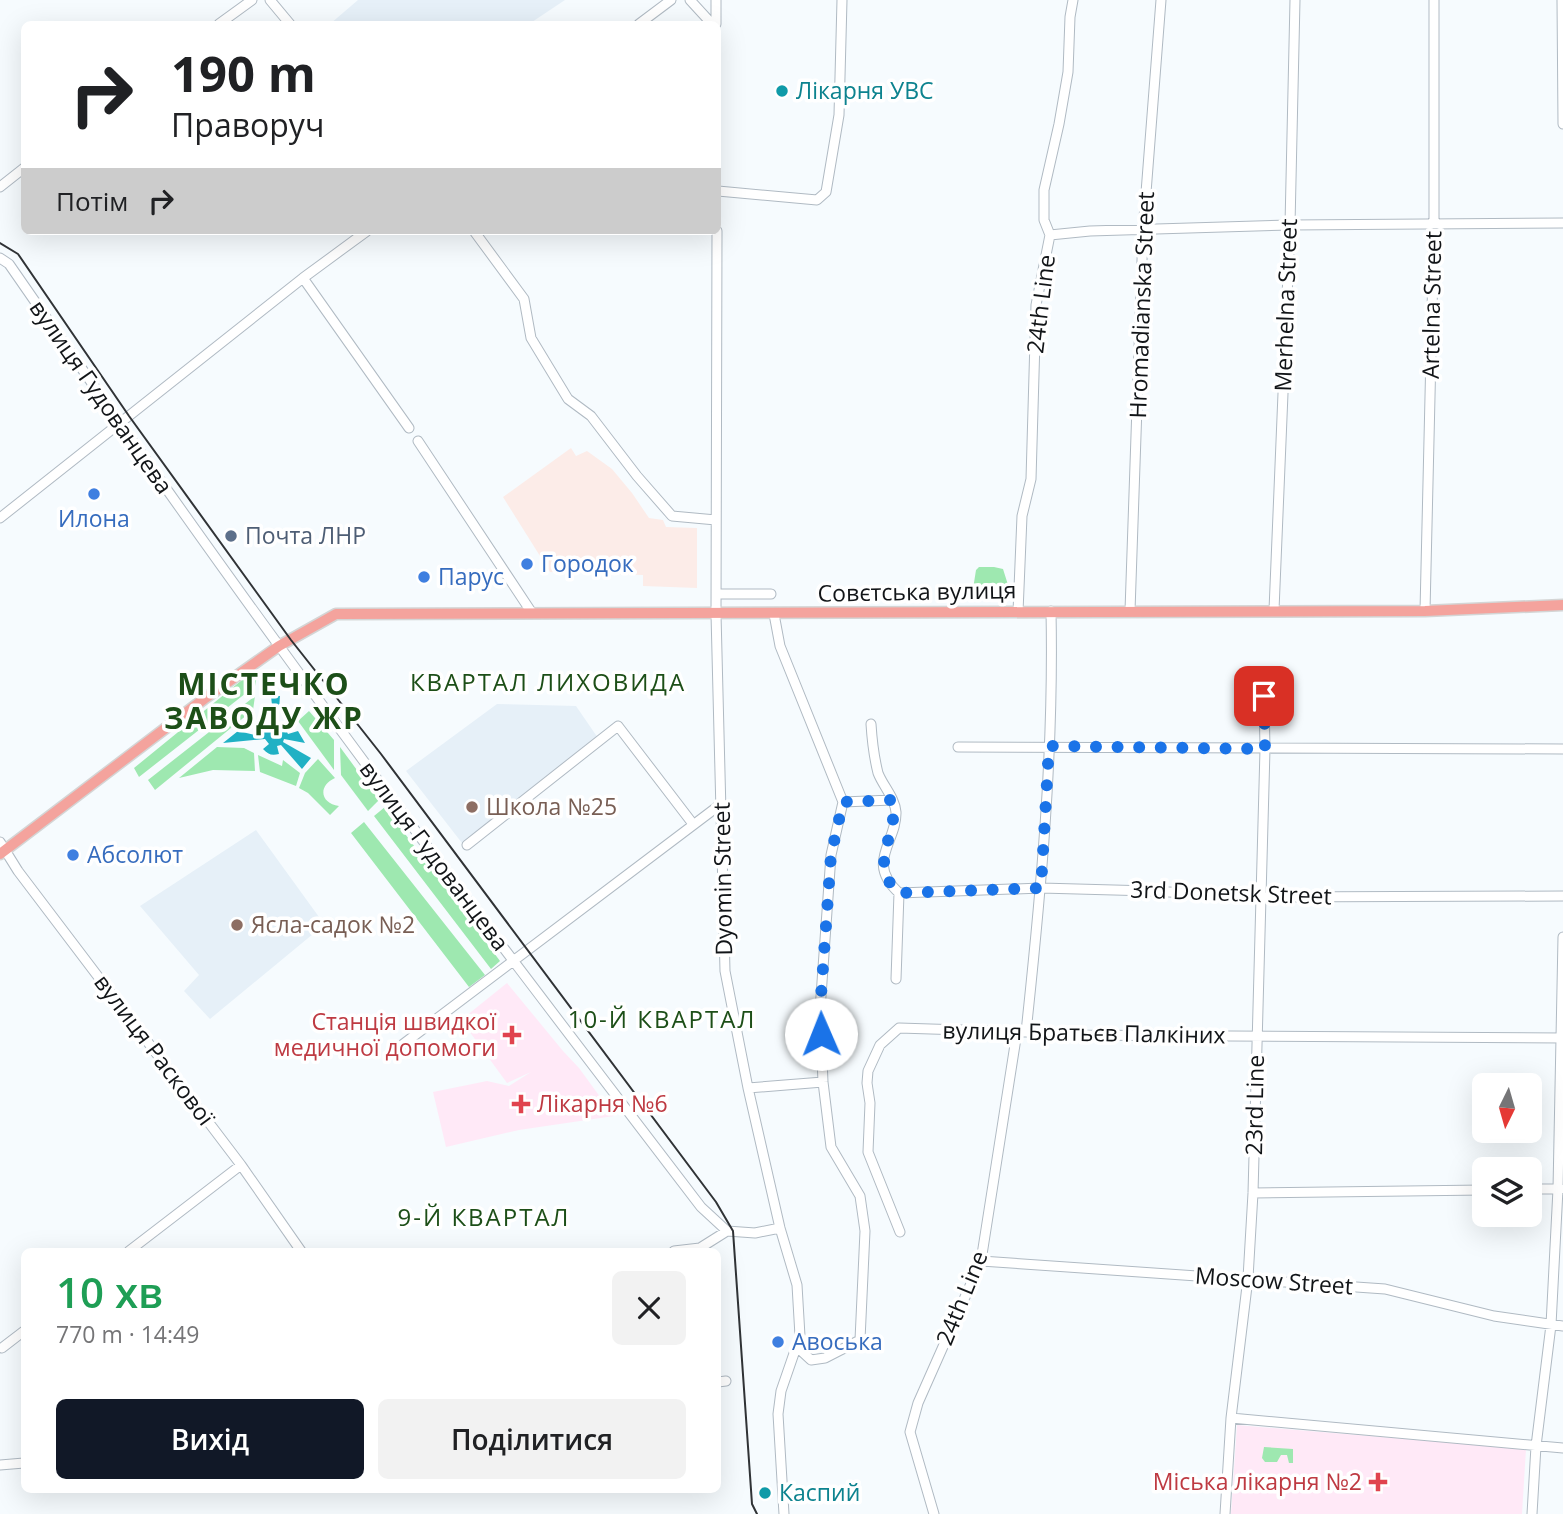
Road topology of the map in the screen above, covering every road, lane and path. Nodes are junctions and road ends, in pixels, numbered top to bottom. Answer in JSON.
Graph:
{"nodes":[{"id":1,"x":252,"y":0,"type":"edge"},
{"id":2,"x":270,"y":0,"type":"edge"},
{"id":3,"x":671,"y":0,"type":"edge"},
{"id":4,"x":690,"y":0,"type":"edge"},
{"id":5,"x":716,"y":0,"type":"edge"},
{"id":6,"x":842,"y":0,"type":"edge"},
{"id":7,"x":1073,"y":0,"type":"edge"},
{"id":8,"x":1161,"y":0,"type":"edge"},
{"id":9,"x":1295,"y":0,"type":"edge"},
{"id":10,"x":1433,"y":0,"type":"edge"},
{"id":11,"x":1562,"y":0,"type":"edge"},
{"id":12,"x":223,"y":21,"type":"edge"},
{"id":13,"x":288,"y":21,"type":"edge"},
{"id":14,"x":643,"y":21,"type":"edge"},
{"id":15,"x":711,"y":21,"type":"edge"},
{"id":16,"x":714,"y":21,"type":"edge"},
{"id":17,"x":1563,"y":124,"type":"edge"},
{"id":18,"x":21,"y":171,"type":"edge"},
{"id":19,"x":0,"y":187,"type":"edge"},
{"id":20,"x":721,"y":191,"type":"edge"},
{"id":21,"x":1563,"y":223,"type":"edge"},
{"id":22,"x":1290,"y":225,"type":"junction"},
{"id":23,"x":1434,"y":225,"type":"junction"},
{"id":24,"x":1143,"y":231,"type":"junction"},
{"id":25,"x":362,"y":235,"type":"edge"},
{"id":26,"x":477,"y":235,"type":"edge"},
{"id":27,"x":717,"y":235,"type":"edge"},
{"id":28,"x":1050,"y":235,"type":"junction"},
{"id":29,"x":0,"y":258,"type":"edge"},
{"id":30,"x":303,"y":278,"type":"junction"},
{"id":31,"x":119,"y":423,"type":"junction"},
{"id":32,"x":409,"y":428,"type":"dead end"},
{"id":33,"x":418,"y":441,"type":"dead end"},
{"id":34,"x":0,"y":518,"type":"edge"},
{"id":35,"x":716,"y":520,"type":"junction"},
{"id":36,"x":716,"y":594,"type":"junction"},
{"id":37,"x":771,"y":594,"type":"dead end"},
{"id":38,"x":1563,"y":605,"type":"edge"},
{"id":39,"x":1274,"y":610,"type":"junction"},
{"id":40,"x":1051,"y":611,"type":"junction"},
{"id":41,"x":1130,"y":611,"type":"junction"},
{"id":42,"x":1425,"y":611,"type":"junction"},
{"id":43,"x":1018,"y":612,"type":"junction"},
{"id":44,"x":532,"y":613,"type":"junction"},
{"id":45,"x":716,"y":614,"type":"junction"},
{"id":46,"x":774,"y":614,"type":"junction"},
{"id":47,"x":279,"y":646,"type":"junction"},
{"id":48,"x":1264,"y":696,"type":"dead end"},
{"id":49,"x":871,"y":724,"type":"dead end"},
{"id":50,"x":1049,"y":746,"type":"junction"},
{"id":51,"x":958,"y":747,"type":"dead end"},
{"id":52,"x":1265,"y":749,"type":"junction"},
{"id":53,"x":1563,"y":749,"type":"edge"},
{"id":54,"x":892,"y":800,"type":"junction"},
{"id":55,"x":843,"y":802,"type":"junction"},
{"id":56,"x":721,"y":804,"type":"junction"},
{"id":57,"x":693,"y":824,"type":"junction"},
{"id":58,"x":467,"y":845,"type":"dead end"},
{"id":59,"x":1,"y":849,"type":"edge"},
{"id":60,"x":1041,"y":888,"type":"junction"},
{"id":61,"x":899,"y":893,"type":"junction"},
{"id":62,"x":1563,"y":896,"type":"edge"},
{"id":63,"x":1262,"y":897,"type":"junction"},
{"id":64,"x":1563,"y":937,"type":"edge"},
{"id":65,"x":512,"y":960,"type":"junction"},
{"id":66,"x":896,"y":979,"type":"dead end"},
{"id":67,"x":1022,"y":1032,"type":"junction"},
{"id":68,"x":1257,"y":1037,"type":"junction"},
{"id":69,"x":1562,"y":1038,"type":"edge"},
{"id":70,"x":394,"y":1051,"type":"dead end"},
{"id":71,"x":823,"y":1082,"type":"junction"},
{"id":72,"x":748,"y":1088,"type":"junction"},
{"id":73,"x":241,"y":1165,"type":"junction"},
{"id":74,"x":1542,"y":1189,"type":"edge"},
{"id":75,"x":1560,"y":1189,"type":"edge"},
{"id":76,"x":1472,"y":1190,"type":"edge"},
{"id":77,"x":1253,"y":1193,"type":"junction"},
{"id":78,"x":780,"y":1228,"type":"junction"},
{"id":79,"x":727,"y":1231,"type":"junction"},
{"id":80,"x":900,"y":1231,"type":"dead end"},
{"id":81,"x":133,"y":1248,"type":"edge"},
{"id":82,"x":300,"y":1248,"type":"edge"},
{"id":83,"x":700,"y":1248,"type":"edge"},
{"id":84,"x":981,"y":1261,"type":"junction"},
{"id":85,"x":1248,"y":1278,"type":"junction"},
{"id":86,"x":1551,"y":1325,"type":"junction"},
{"id":87,"x":1563,"y":1326,"type":"edge"},
{"id":88,"x":21,"y":1333,"type":"edge"},
{"id":89,"x":797,"y":1347,"type":"junction"},
{"id":90,"x":2,"y":1348,"type":"dead end"},
{"id":91,"x":1231,"y":1418,"type":"junction"},
{"id":92,"x":1536,"y":1446,"type":"junction"},
{"id":93,"x":1563,"y":1448,"type":"edge"},
{"id":94,"x":21,"y":1462,"type":"edge"},
{"id":95,"x":0,"y":1465,"type":"edge"},
{"id":96,"x":784,"y":1514,"type":"edge"},
{"id":97,"x":934,"y":1514,"type":"edge"},
{"id":98,"x":1225,"y":1514,"type":"edge"},
{"id":99,"x":1532,"y":1514,"type":"edge"}],
"edges":[{"from":1,"to":12,"type":"street"},
{"from":2,"to":13,"type":"street"},
{"from":3,"to":14,"type":"street"},
{"from":4,"to":15,"type":"street"},
{"from":5,"to":16,"type":"street"},
{"from":6,"to":20,"type":"street"},
{"from":7,"to":28,"type":"street","name":"24th Line"},
{"from":8,"to":24,"type":"street","name":"Hromadianska Street"},
{"from":9,"to":22,"type":"street","name":"Merhelna Street"},
{"from":10,"to":23,"type":"street","name":"Artelna Street"},
{"from":11,"to":17,"type":"street"},
{"from":18,"to":19,"type":"street"},
{"from":21,"to":23,"type":"street"},
{"from":22,"to":23,"type":"street"},
{"from":22,"to":24,"type":"street"},
{"from":22,"to":39,"type":"street","name":"Merhelna Street"},
{"from":23,"to":42,"type":"street","name":"Artelna Street"},
{"from":24,"to":28,"type":"street"},
{"from":24,"to":41,"type":"street","name":"Hromadianska Street"},
{"from":25,"to":30,"type":"street"},
{"from":26,"to":35,"type":"street"},
{"from":27,"to":35,"type":"street","name":"Dyomin Street"},
{"from":28,"to":43,"type":"street","name":"24th Line"},
{"from":29,"to":31,"type":"street","name":"вулиця Гудованцева"},
{"from":30,"to":31,"type":"street"},
{"from":30,"to":32,"type":"street"},
{"from":31,"to":34,"type":"street"},
{"from":31,"to":47,"type":"street","name":"вулиця Гудованцева"},
{"from":33,"to":44,"type":"street"},
{"from":35,"to":36,"type":"street","name":"Dyomin Street"},
{"from":36,"to":37,"type":"street"},
{"from":36,"to":45,"type":"street","name":"Dyomin Street"},
{"from":38,"to":42,"type":"main road","name":"Совєтська вулиця"},
{"from":39,"to":41,"type":"main road","name":"Совєтська вулиця"},
{"from":39,"to":42,"type":"main road","name":"Совєтська вулиця"},
{"from":40,"to":41,"type":"main road","name":"Совєтська вулиця"},
{"from":40,"to":43,"type":"main road","name":"Совєтська вулиця"},
{"from":40,"to":50,"type":"street","name":"24th Line"},
{"from":43,"to":46,"type":"main road","name":"Совєтська вулиця"},
{"from":44,"to":45,"type":"main road","name":"Совєтська вулиця"},
{"from":44,"to":47,"type":"main road","name":"Совєтська вулиця"},
{"from":45,"to":46,"type":"main road","name":"Совєтська вулиця"},
{"from":45,"to":56,"type":"street","name":"Dyomin Street"},
{"from":46,"to":55,"type":"street"},
{"from":47,"to":59,"type":"main road","name":"Совєтська вулиця"},
{"from":47,"to":65,"type":"street","name":"вулиця Гудованцева"},
{"from":48,"to":52,"type":"street","name":"23rd Line"},
{"from":49,"to":54,"type":"street"},
{"from":50,"to":51,"type":"street"},
{"from":50,"to":52,"type":"street"},
{"from":50,"to":60,"type":"street","name":"24th Line"},
{"from":52,"to":53,"type":"street"},
{"from":52,"to":63,"type":"street","name":"23rd Line"},
{"from":54,"to":55,"type":"street"},
{"from":54,"to":61,"type":"street"},
{"from":55,"to":71,"type":"street"},
{"from":56,"to":57,"type":"street"},
{"from":56,"to":72,"type":"street","name":"Dyomin Street"},
{"from":57,"to":58,"type":"street"},
{"from":57,"to":65,"type":"street"},
{"from":59,"to":73,"type":"street","name":"вулиця Раскової"},
{"from":60,"to":61,"type":"street","name":"3rd Donetsk Street"},
{"from":60,"to":63,"type":"street","name":"3rd Donetsk Street"},
{"from":60,"to":67,"type":"street","name":"24th Line"},
{"from":61,"to":66,"type":"street"},
{"from":62,"to":63,"type":"street","name":"3rd Donetsk Street"},
{"from":63,"to":68,"type":"street","name":"23rd Line"},
{"from":64,"to":69,"type":"street"},
{"from":65,"to":70,"type":"street"},
{"from":65,"to":79,"type":"street","name":"вулиця Гудованцева"},
{"from":67,"to":68,"type":"street","name":"вулиця Братьєв Палкіних"},
{"from":67,"to":80,"type":"street","name":"вулиця Братьєв Палкіних"},
{"from":67,"to":84,"type":"street","name":"24th Line"},
{"from":68,"to":69,"type":"street","name":"вулиця Братьєв Палкіних"},
{"from":68,"to":77,"type":"street","name":"23rd Line"},
{"from":69,"to":75,"type":"street"},
{"from":71,"to":72,"type":"street"},
{"from":71,"to":89,"type":"street"},
{"from":72,"to":78,"type":"street","name":"Dyomin Street"},
{"from":73,"to":81,"type":"street"},
{"from":73,"to":82,"type":"street","name":"вулиця Раскової"},
{"from":74,"to":75,"type":"street"},
{"from":75,"to":86,"type":"street"},
{"from":76,"to":77,"type":"street"},
{"from":77,"to":85,"type":"street","name":"23rd Line"},
{"from":78,"to":79,"type":"street"},
{"from":78,"to":89,"type":"street","name":"Dyomin Street"},
{"from":79,"to":83,"type":"street"},
{"from":84,"to":85,"type":"street","name":"Moscow Street"},
{"from":84,"to":97,"type":"street","name":"24th Line"},
{"from":85,"to":86,"type":"street","name":"Moscow Street"},
{"from":85,"to":91,"type":"street","name":"23rd Line"},
{"from":86,"to":87,"type":"street","name":"Moscow Street"},
{"from":86,"to":92,"type":"street"},
{"from":88,"to":90,"type":"street"},
{"from":89,"to":96,"type":"street","name":"Dyomin Street"},
{"from":91,"to":92,"type":"street"},
{"from":91,"to":98,"type":"street","name":"23rd Line"},
{"from":92,"to":93,"type":"street"},
{"from":92,"to":99,"type":"street"},
{"from":94,"to":95,"type":"street"}]}
